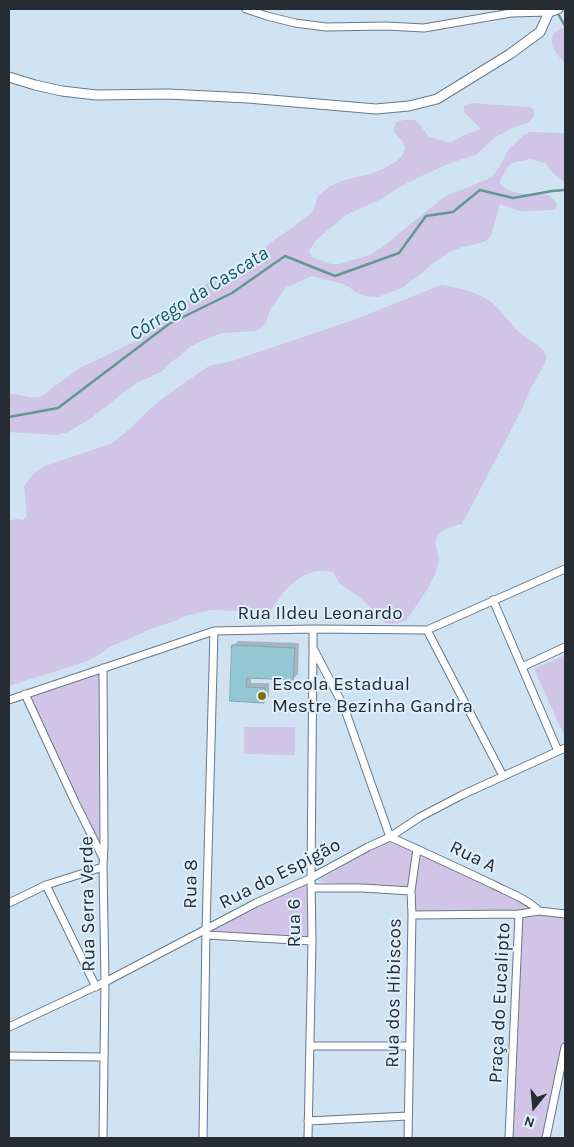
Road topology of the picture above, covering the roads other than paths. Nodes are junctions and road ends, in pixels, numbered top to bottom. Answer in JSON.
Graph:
{"nodes":[{"id":1,"x":246,"y":9,"type":"edge"},
{"id":2,"x":558,"y":9,"type":"edge"},
{"id":3,"x":549,"y":12,"type":"junction"},
{"id":4,"x":9,"y":77,"type":"edge"},
{"id":5,"x":565,"y":569,"type":"edge"},
{"id":6,"x":493,"y":600,"type":"junction"},
{"id":7,"x":313,"y":629,"type":"junction"},
{"id":8,"x":214,"y":630,"type":"junction"},
{"id":9,"x":427,"y":630,"type":"junction"},
{"id":10,"x":565,"y":647,"type":"edge"},
{"id":11,"x":313,"y":648,"type":"junction"},
{"id":12,"x":102,"y":668,"type":"junction"},
{"id":13,"x":522,"y":668,"type":"junction"},
{"id":14,"x":25,"y":694,"type":"junction"},
{"id":15,"x":9,"y":700,"type":"edge"},
{"id":16,"x":565,"y":748,"type":"edge"},
{"id":17,"x":558,"y":751,"type":"junction"},
{"id":18,"x":503,"y":776,"type":"junction"},
{"id":19,"x":390,"y":837,"type":"junction"},
{"id":20,"x":417,"y":849,"type":"junction"},
{"id":21,"x":103,"y":858,"type":"junction"},
{"id":22,"x":103,"y":867,"type":"junction"},
{"id":23,"x":311,"y":878,"type":"junction"},
{"id":24,"x":46,"y":885,"type":"junction"},
{"id":25,"x":312,"y":888,"type":"junction"},
{"id":26,"x":411,"y":891,"type":"junction"},
{"id":27,"x":9,"y":901,"type":"edge"},
{"id":28,"x":538,"y":911,"type":"junction"},
{"id":29,"x":519,"y":914,"type":"junction"},
{"id":30,"x":565,"y":914,"type":"edge"},
{"id":31,"x":412,"y":915,"type":"junction"},
{"id":32,"x":206,"y":932,"type":"junction"},
{"id":33,"x":312,"y":941,"type":"junction"},
{"id":34,"x":105,"y":982,"type":"junction"},
{"id":35,"x":96,"y":987,"type":"junction"},
{"id":36,"x":9,"y":1027,"type":"edge"},
{"id":37,"x":310,"y":1046,"type":"junction"},
{"id":38,"x":410,"y":1046,"type":"junction"},
{"id":39,"x":565,"y":1047,"type":"edge"},
{"id":40,"x":9,"y":1056,"type":"edge"},
{"id":41,"x":104,"y":1057,"type":"junction"},
{"id":42,"x":408,"y":1116,"type":"junction"},
{"id":43,"x":308,"y":1121,"type":"junction"},
{"id":44,"x":103,"y":1138,"type":"edge"},
{"id":45,"x":204,"y":1138,"type":"edge"},
{"id":46,"x":308,"y":1138,"type":"edge"},
{"id":47,"x":408,"y":1138,"type":"edge"},
{"id":48,"x":509,"y":1138,"type":"edge"},
{"id":49,"x":546,"y":1138,"type":"edge"}],
"edges":[{"from":1,"to":3,"type":"street"},
{"from":2,"to":3,"type":"street"},
{"from":3,"to":4,"type":"street"},
{"from":5,"to":6,"type":"street"},
{"from":6,"to":9,"type":"street"},
{"from":6,"to":13,"type":"street"},
{"from":7,"to":8,"type":"street","name":"Rua Ildeu Leonardo"},
{"from":7,"to":9,"type":"street","name":"Rua Ildeu Leonardo"},
{"from":7,"to":11,"type":"street"},
{"from":8,"to":12,"type":"street","name":"Rua Ildeu Leonardo"},
{"from":8,"to":32,"type":"street","name":"Rua 8"},
{"from":9,"to":18,"type":"street"},
{"from":10,"to":13,"type":"street"},
{"from":11,"to":19,"type":"street"},
{"from":11,"to":23,"type":"street","name":"Rua 6"},
{"from":12,"to":14,"type":"street","name":"Rua Ildeu Leonardo"},
{"from":12,"to":21,"type":"street","name":"Rua Serra Verde"},
{"from":13,"to":17,"type":"street"},
{"from":14,"to":15,"type":"street","name":"Rua Ildeu Leonardo"},
{"from":14,"to":21,"type":"street"},
{"from":16,"to":17,"type":"street","name":"Rua do Espigão"},
{"from":17,"to":18,"type":"street","name":"Rua do Espigão"},
{"from":18,"to":19,"type":"street","name":"Rua do Espigão"},
{"from":19,"to":20,"type":"street","name":"Rua A"},
{"from":19,"to":23,"type":"street","name":"Rua do Espigão"},
{"from":20,"to":26,"type":"street","name":"Rua dos Hibiscos"},
{"from":20,"to":28,"type":"street","name":"Rua A"},
{"from":21,"to":22,"type":"street","name":"Rua Serra Verde"},
{"from":22,"to":24,"type":"street"},
{"from":22,"to":34,"type":"street","name":"Rua Serra Verde"},
{"from":23,"to":25,"type":"street","name":"Rua 6"},
{"from":23,"to":32,"type":"street","name":"Rua do Espigão"},
{"from":24,"to":27,"type":"street"},
{"from":24,"to":35,"type":"street"},
{"from":25,"to":26,"type":"street"},
{"from":25,"to":33,"type":"street","name":"Rua 6"},
{"from":26,"to":31,"type":"street","name":"Rua dos Hibiscos"},
{"from":28,"to":29,"type":"street","name":"Praça do Eucalipto"},
{"from":28,"to":30,"type":"street","name":"Praça do Eucalipto"},
{"from":29,"to":31,"type":"street"},
{"from":29,"to":48,"type":"street","name":"Praça do Eucalipto"},
{"from":31,"to":38,"type":"street","name":"Rua dos Hibiscos"},
{"from":32,"to":33,"type":"street"},
{"from":32,"to":34,"type":"street","name":"Rua do Espigão"},
{"from":32,"to":45,"type":"street","name":"Rua 8"},
{"from":33,"to":37,"type":"street","name":"Rua 6"},
{"from":34,"to":35,"type":"street","name":"Rua do Espigão"},
{"from":34,"to":41,"type":"street","name":"Rua Serra Verde"},
{"from":35,"to":36,"type":"street","name":"Rua do Espigão"},
{"from":37,"to":38,"type":"street"},
{"from":37,"to":43,"type":"street","name":"Rua 6"},
{"from":38,"to":42,"type":"street","name":"Rua dos Hibiscos"},
{"from":39,"to":49,"type":"street"},
{"from":40,"to":41,"type":"street"},
{"from":41,"to":44,"type":"street","name":"Rua Serra Verde"},
{"from":42,"to":43,"type":"street"},
{"from":42,"to":47,"type":"street","name":"Rua dos Hibiscos"},
{"from":43,"to":46,"type":"street","name":"Rua 6"}]}
